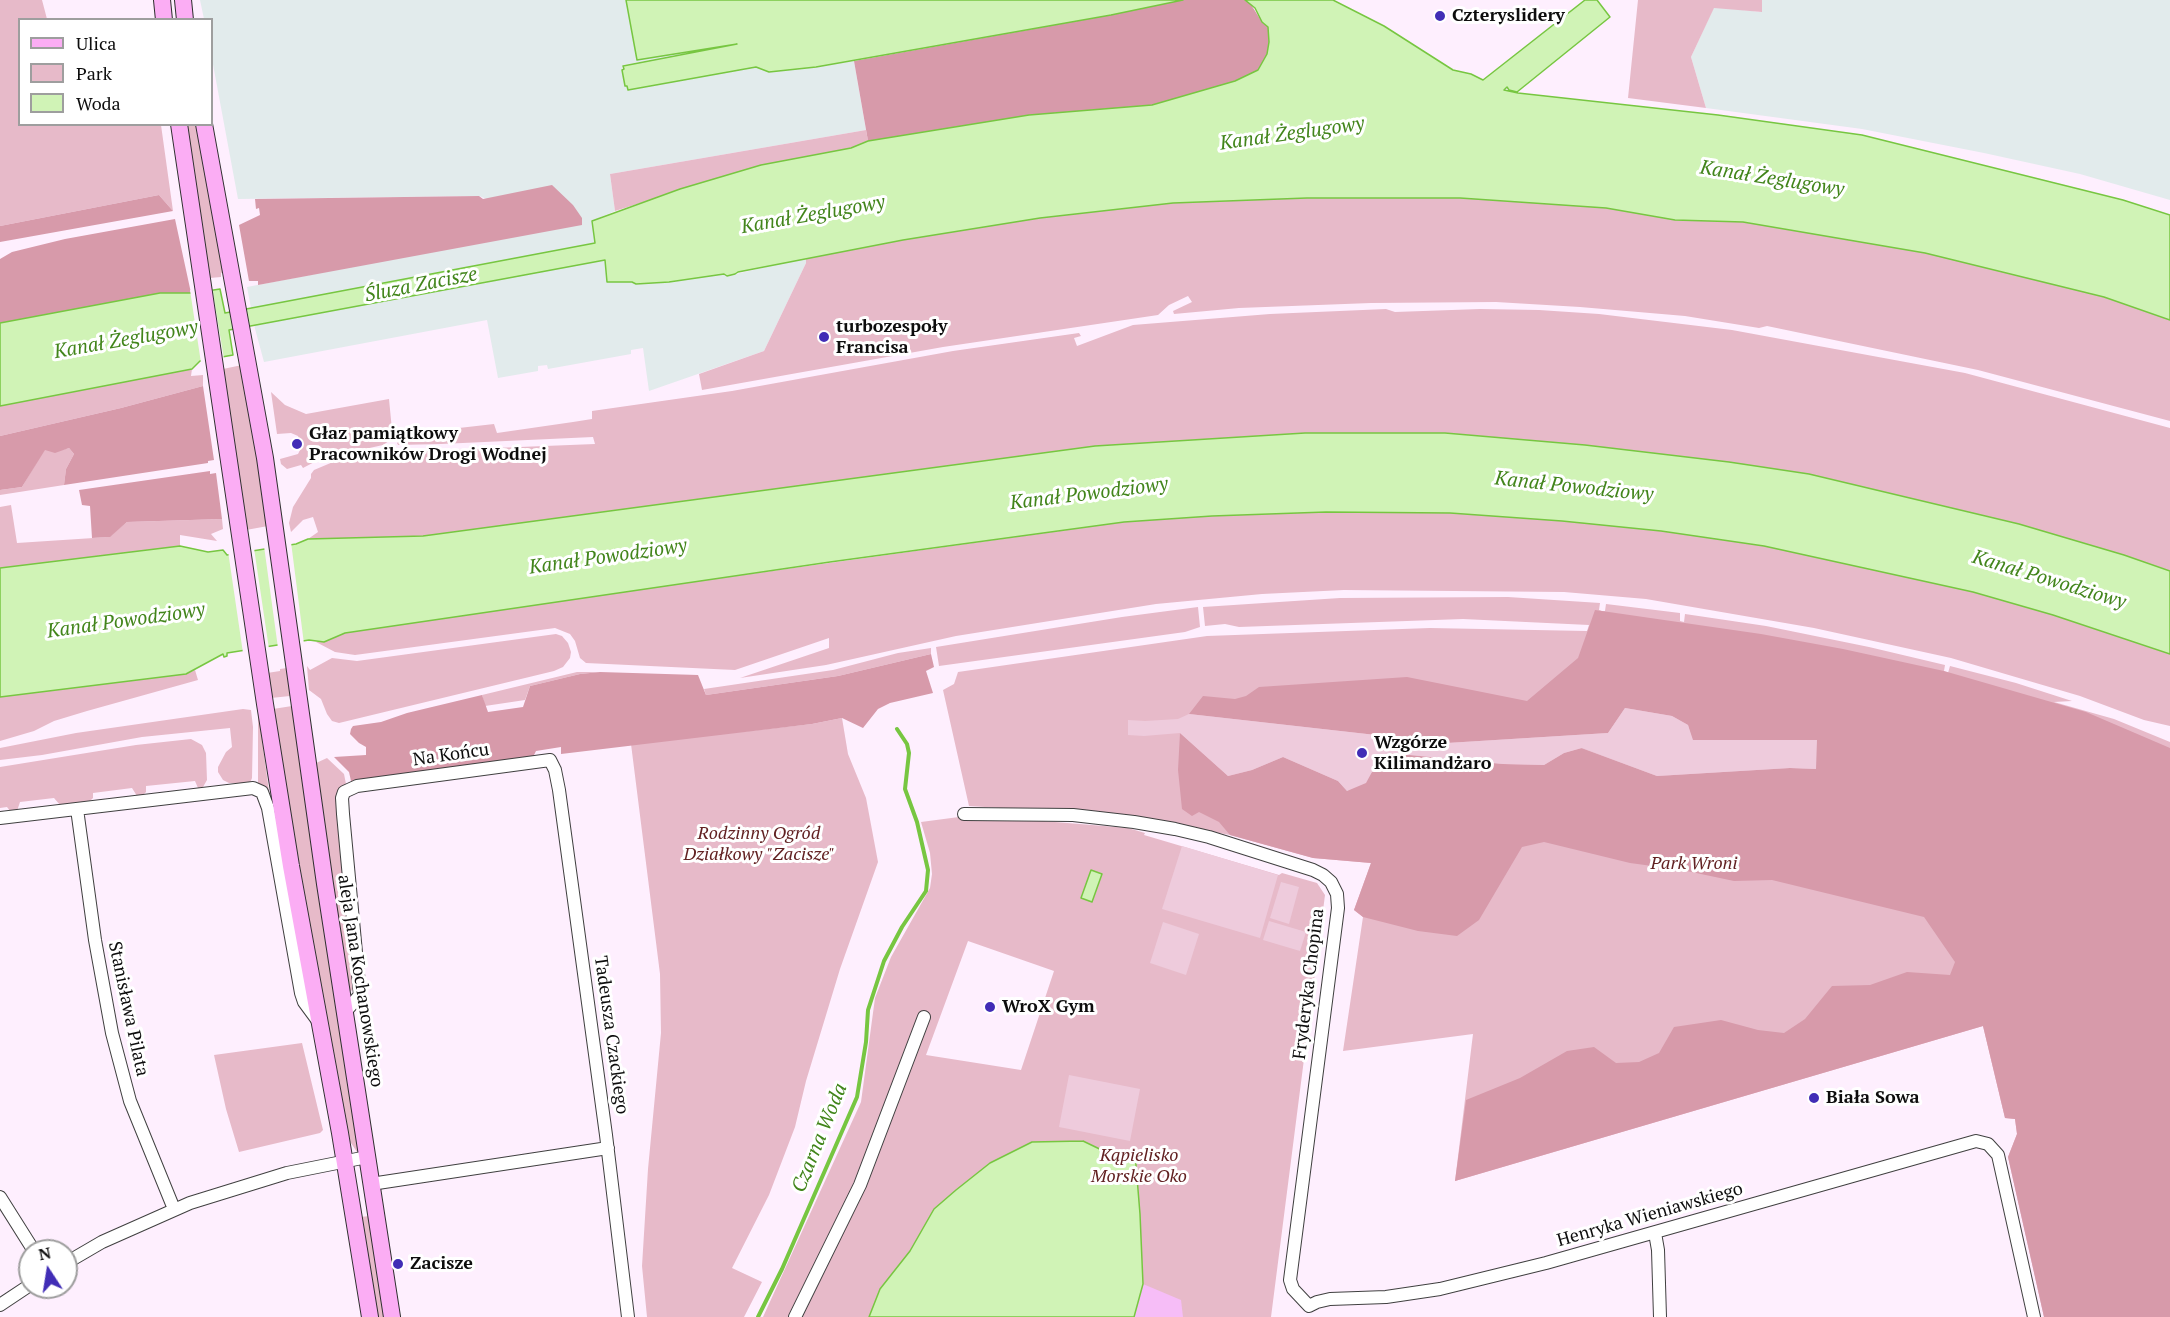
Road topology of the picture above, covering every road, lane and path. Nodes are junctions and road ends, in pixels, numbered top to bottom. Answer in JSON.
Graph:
{"nodes":[{"id":1,"x":162,"y":0,"type":"edge"},
{"id":2,"x":183,"y":0,"type":"edge"},
{"id":3,"x":164,"y":18,"type":"edge"},
{"id":4,"x":185,"y":18,"type":"edge"},
{"id":5,"x":179,"y":126,"type":"edge"},
{"id":6,"x":204,"y":126,"type":"edge"},
{"id":7,"x":550,"y":760,"type":"joint"},
{"id":8,"x":77,"y":809,"type":"junction"},
{"id":9,"x":964,"y":814,"type":"dead end"},
{"id":10,"x":0,"y":818,"type":"edge"},
{"id":11,"x":345,"y":1012,"type":"junction"},
{"id":12,"x":924,"y":1017,"type":"dead end"},
{"id":13,"x":321,"y":1026,"type":"junction"},
{"id":14,"x":608,"y":1148,"type":"junction"},
{"id":15,"x":366,"y":1157,"type":"junction"},
{"id":16,"x":344,"y":1161,"type":"junction"},
{"id":17,"x":371,"y":1184,"type":"junction"},
{"id":18,"x":0,"y":1197,"type":"edge"},
{"id":19,"x":174,"y":1209,"type":"junction"},
{"id":20,"x":1655,"y":1233,"type":"junction"},
{"id":21,"x":26,"y":1239,"type":"edge"},
{"id":22,"x":78,"y":1256,"type":"edge"},
{"id":23,"x":18,"y":1293,"type":"edge"},
{"id":24,"x":0,"y":1305,"type":"edge"},
{"id":25,"x":1307,"y":1312,"type":"edge"},
{"id":26,"x":370,"y":1317,"type":"edge"},
{"id":27,"x":392,"y":1317,"type":"edge"},
{"id":28,"x":628,"y":1317,"type":"edge"},
{"id":29,"x":795,"y":1317,"type":"edge"},
{"id":30,"x":1660,"y":1317,"type":"edge"},
{"id":31,"x":2034,"y":1317,"type":"edge"}],
"edges":[{"from":1,"to":3,"type":"main road"},
{"from":2,"to":4,"type":"main road"},
{"from":5,"to":13,"type":"main road"},
{"from":6,"to":11,"type":"main road","name":"aleja Jana Kochanowskiego"},
{"from":7,"to":11,"type":"street","name":"Na Końcu"},
{"from":7,"to":14,"type":"street","name":"Tadeusza Czackiego"},
{"from":8,"to":10,"type":"street"},
{"from":8,"to":13,"type":"street"},
{"from":8,"to":19,"type":"street","name":"Stanisława Pilata"},
{"from":9,"to":25,"type":"street","name":"Fryderyka Chopina"},
{"from":11,"to":15,"type":"main road","name":"aleja Jana Kochanowskiego"},
{"from":12,"to":29,"type":"street"},
{"from":13,"to":16,"type":"main road"},
{"from":14,"to":17,"type":"street"},
{"from":14,"to":28,"type":"street","name":"Tadeusza Czackiego"},
{"from":15,"to":16,"type":"street"},
{"from":15,"to":17,"type":"main road","name":"aleja Jana Kochanowskiego"},
{"from":16,"to":19,"type":"street"},
{"from":16,"to":26,"type":"main road"},
{"from":17,"to":27,"type":"main road","name":"aleja Jana Kochanowskiego"},
{"from":18,"to":21,"type":"street"},
{"from":19,"to":22,"type":"street"},
{"from":20,"to":25,"type":"street","name":"Henryka Wieniawskiego"},
{"from":20,"to":30,"type":"street"},
{"from":20,"to":31,"type":"street","name":"Henryka Wieniawskiego"},
{"from":23,"to":24,"type":"street"}]}
